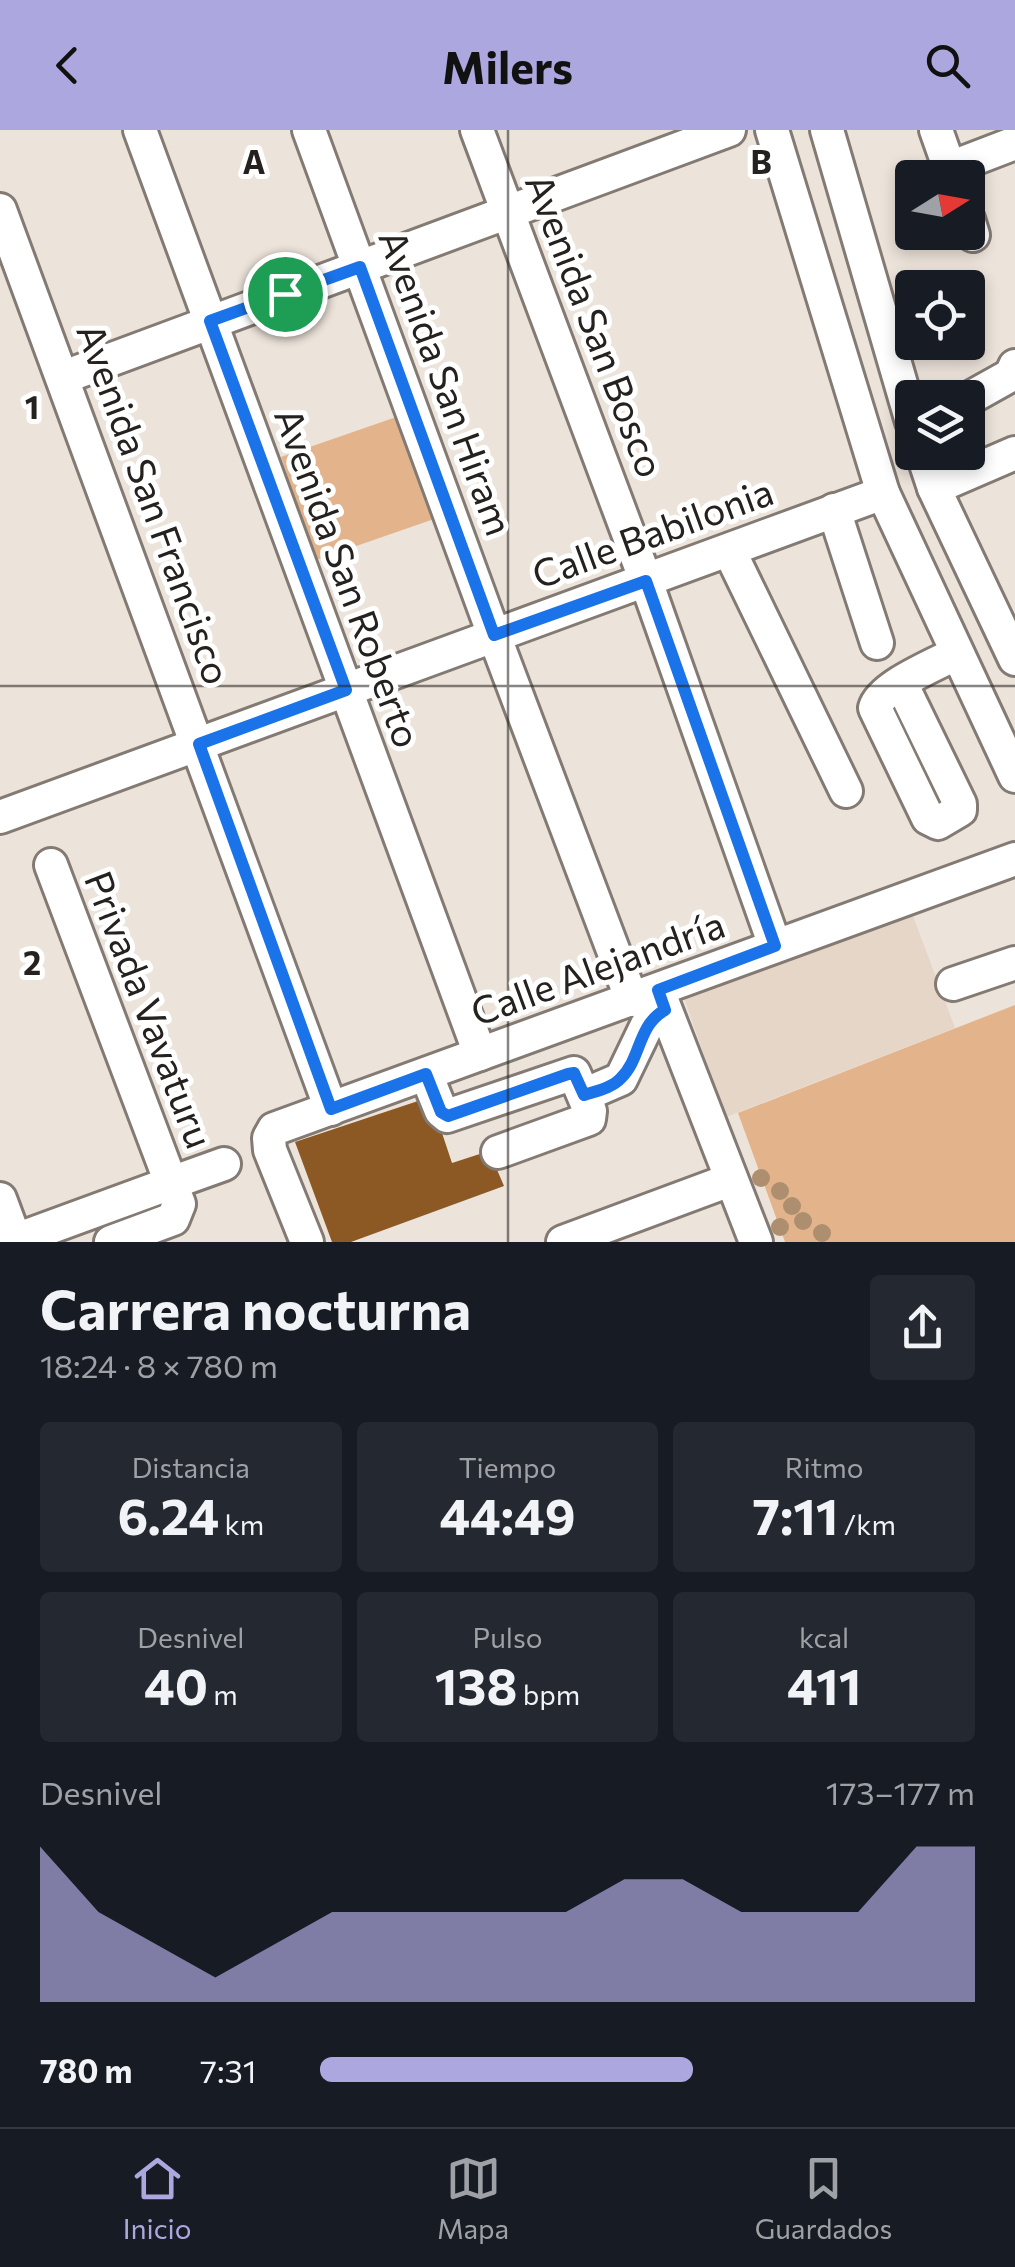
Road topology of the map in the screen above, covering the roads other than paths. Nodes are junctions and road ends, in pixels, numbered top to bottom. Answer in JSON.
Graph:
{"nodes":[{"id":1,"x":140,"y":130,"type":"edge"},
{"id":2,"x":310,"y":130,"type":"edge"},
{"id":3,"x":478,"y":130,"type":"edge"},
{"id":4,"x":730,"y":130,"type":"edge"},
{"id":5,"x":772,"y":130,"type":"edge"},
{"id":6,"x":827,"y":130,"type":"edge"},
{"id":7,"x":936,"y":130,"type":"edge"},
{"id":8,"x":1015,"y":142,"type":"edge"},
{"id":9,"x":946,"y":160,"type":"edge"},
{"id":10,"x":978,"y":160,"type":"edge"},
{"id":11,"x":0,"y":210,"type":"edge"},
{"id":12,"x":509,"y":213,"type":"junction"},
{"id":13,"x":360,"y":267,"type":"junction"},
{"id":14,"x":210,"y":321,"type":"junction"},
{"id":15,"x":1015,"y":366,"type":"edge"},
{"id":16,"x":64,"y":377,"type":"junction"},
{"id":17,"x":900,"y":380,"type":"edge"},
{"id":18,"x":985,"y":389,"type":"edge"},
{"id":19,"x":1015,"y":453,"type":"edge"},
{"id":20,"x":928,"y":470,"type":"edge"},
{"id":21,"x":934,"y":488,"type":"junction"},
{"id":22,"x":883,"y":493,"type":"junction"},
{"id":23,"x":834,"y":510,"type":"junction"},
{"id":24,"x":729,"y":550,"type":"junction"},
{"id":25,"x":646,"y":581,"type":"junction"},
{"id":26,"x":494,"y":635,"type":"junction"},
{"id":27,"x":877,"y":643,"type":"dead end"},
{"id":28,"x":957,"y":653,"type":"junction"},
{"id":29,"x":1015,"y":659,"type":"edge"},
{"id":30,"x":901,"y":683,"type":"dead end"},
{"id":31,"x":346,"y":690,"type":"junction"},
{"id":32,"x":199,"y":744,"type":"junction"},
{"id":33,"x":1015,"y":776,"type":"edge"},
{"id":34,"x":846,"y":791,"type":"dead end"},
{"id":35,"x":0,"y":817,"type":"edge"},
{"id":36,"x":1015,"y":859,"type":"edge"},
{"id":37,"x":51,"y":865,"type":"dead end"},
{"id":38,"x":775,"y":946,"type":"junction"},
{"id":39,"x":1015,"y":963,"type":"edge"},
{"id":40,"x":953,"y":984,"type":"dead end"},
{"id":41,"x":652,"y":1000,"type":"junction"},
{"id":42,"x":480,"y":1054,"type":"junction"},
{"id":43,"x":426,"y":1074,"type":"junction"},
{"id":44,"x":584,"y":1095,"type":"junction"},
{"id":45,"x":331,"y":1109,"type":"junction"},
{"id":46,"x":498,"y":1152,"type":"dead end"},
{"id":47,"x":224,"y":1164,"type":"dead end"},
{"id":48,"x":730,"y":1180,"type":"junction"},
{"id":49,"x":170,"y":1183,"type":"junction"},
{"id":50,"x":0,"y":1199,"type":"edge"},
{"id":51,"x":14,"y":1241,"type":"edge"},
{"id":52,"x":111,"y":1242,"type":"edge"},
{"id":53,"x":307,"y":1242,"type":"edge"},
{"id":54,"x":563,"y":1242,"type":"edge"},
{"id":55,"x":756,"y":1242,"type":"edge"}],
"edges":[{"from":1,"to":14,"type":"street","name":"Avenida San Roberto"},
{"from":2,"to":13,"type":"street","name":"Avenida San Hiram"},
{"from":3,"to":12,"type":"street","name":"Avenida San Bosco"},
{"from":4,"to":12,"type":"street"},
{"from":5,"to":22,"type":"street"},
{"from":6,"to":17,"type":"street"},
{"from":7,"to":9,"type":"street"},
{"from":8,"to":10,"type":"street"},
{"from":11,"to":16,"type":"street","name":"Avenida San Francisco"},
{"from":12,"to":13,"type":"street"},
{"from":12,"to":25,"type":"street","name":"Avenida San Bosco"},
{"from":13,"to":14,"type":"street"},
{"from":13,"to":26,"type":"street","name":"Avenida San Hiram"},
{"from":14,"to":16,"type":"street"},
{"from":14,"to":31,"type":"street","name":"Avenida San Roberto"},
{"from":15,"to":18,"type":"street"},
{"from":16,"to":32,"type":"street","name":"Avenida San Francisco"},
{"from":19,"to":21,"type":"street"},
{"from":20,"to":21,"type":"street"},
{"from":21,"to":29,"type":"street"},
{"from":22,"to":23,"type":"street","name":"Calle Babilonia"},
{"from":22,"to":28,"type":"street"},
{"from":23,"to":24,"type":"street","name":"Calle Babilonia"},
{"from":23,"to":27,"type":"street"},
{"from":24,"to":25,"type":"street","name":"Calle Babilonia"},
{"from":24,"to":34,"type":"street"},
{"from":25,"to":26,"type":"street","name":"Calle Babilonia"},
{"from":25,"to":38,"type":"street","name":"Avenida San Bosco"},
{"from":26,"to":31,"type":"street","name":"Calle Babilonia"},
{"from":26,"to":41,"type":"street","name":"Avenida San Hiram"},
{"from":28,"to":30,"type":"street"},
{"from":28,"to":33,"type":"street"},
{"from":31,"to":32,"type":"street","name":"Calle Babilonia"},
{"from":31,"to":42,"type":"street","name":"Avenida San Roberto"},
{"from":32,"to":35,"type":"street","name":"Calle Babilonia"},
{"from":32,"to":45,"type":"street","name":"Avenida San Francisco"},
{"from":36,"to":38,"type":"street","name":"Calle Alejandría"},
{"from":37,"to":49,"type":"street","name":"Privada Vavaturu"},
{"from":38,"to":41,"type":"street","name":"Calle Alejandría"},
{"from":39,"to":40,"type":"street"},
{"from":41,"to":42,"type":"street","name":"Calle Alejandría"},
{"from":41,"to":44,"type":"street"},
{"from":41,"to":48,"type":"street","name":"Avenida San Hiram"},
{"from":42,"to":43,"type":"street","name":"Calle Alejandría"},
{"from":43,"to":44,"type":"street"},
{"from":43,"to":45,"type":"street","name":"Calle Alejandría"},
{"from":44,"to":46,"type":"street"},
{"from":45,"to":53,"type":"street","name":"Calle Alejandría"},
{"from":47,"to":49,"type":"street"},
{"from":48,"to":54,"type":"street"},
{"from":48,"to":55,"type":"street","name":"Avenida San Hiram"},
{"from":49,"to":51,"type":"street"},
{"from":49,"to":52,"type":"street"},
{"from":50,"to":51,"type":"street"}]}
